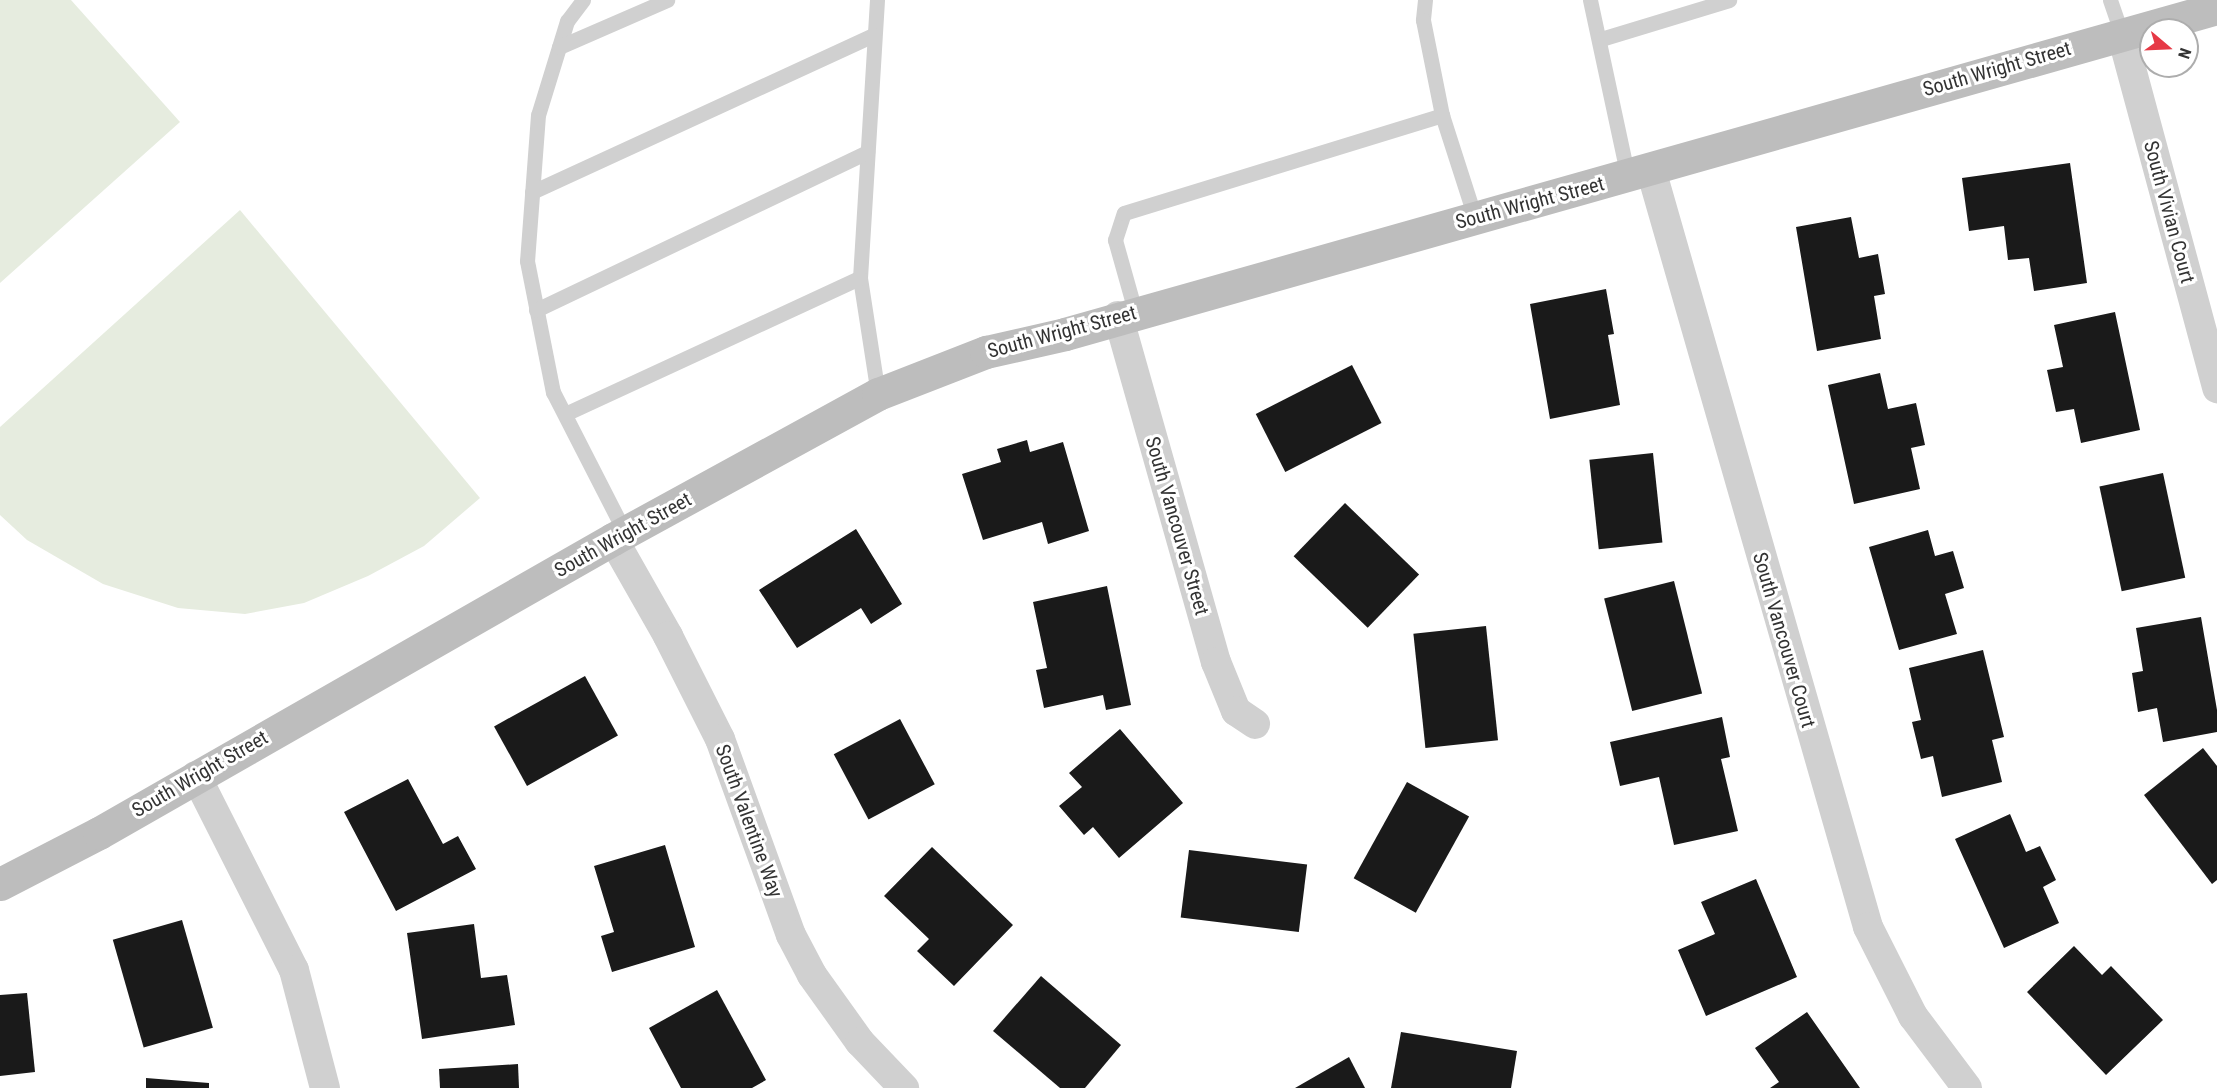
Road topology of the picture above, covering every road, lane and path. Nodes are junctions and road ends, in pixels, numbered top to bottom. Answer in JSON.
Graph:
{"nodes":[{"id":1,"x":583,"y":0,"type":"edge"},
{"id":2,"x":667,"y":0,"type":"edge"},
{"id":3,"x":877,"y":0,"type":"edge"},
{"id":4,"x":1425,"y":0,"type":"edge"},
{"id":5,"x":1590,"y":0,"type":"edge"},
{"id":6,"x":1729,"y":0,"type":"edge"},
{"id":7,"x":2110,"y":0,"type":"edge"},
{"id":8,"x":2217,"y":8,"type":"edge"},
{"id":9,"x":874,"y":35,"type":"junction"},
{"id":10,"x":2122,"y":35,"type":"junction"},
{"id":11,"x":1600,"y":39,"type":"junction"},
{"id":12,"x":560,"y":47,"type":"junction"},
{"id":13,"x":1442,"y":115,"type":"junction"},
{"id":14,"x":867,"y":152,"type":"junction"},
{"id":15,"x":1640,"y":173,"type":"junction"},
{"id":16,"x":532,"y":192,"type":"junction"},
{"id":17,"x":1474,"y":218,"type":"junction"},
{"id":18,"x":860,"y":278,"type":"junction"},
{"id":19,"x":536,"y":310,"type":"junction"},
{"id":20,"x":1126,"y":314,"type":"junction"},
{"id":21,"x":2217,"y":388,"type":"edge"},
{"id":22,"x":878,"y":394,"type":"junction"},
{"id":23,"x":565,"y":414,"type":"junction"},
{"id":24,"x":619,"y":536,"type":"junction"},
{"id":25,"x":1255,"y":724,"type":"dead end"},
{"id":26,"x":196,"y":776,"type":"junction"},
{"id":27,"x":0,"y":884,"type":"edge"},
{"id":28,"x":325,"y":1088,"type":"edge"},
{"id":29,"x":904,"y":1088,"type":"edge"},
{"id":30,"x":1967,"y":1088,"type":"edge"}],
"edges":[{"from":1,"to":12,"type":"lane"},
{"from":2,"to":12,"type":"lane"},
{"from":3,"to":9,"type":"lane"},
{"from":4,"to":13,"type":"lane"},
{"from":5,"to":11,"type":"lane"},
{"from":6,"to":11,"type":"lane"},
{"from":7,"to":10,"type":"lane"},
{"from":8,"to":10,"type":"street","name":"South Wright Street"},
{"from":9,"to":14,"type":"lane"},
{"from":9,"to":16,"type":"lane"},
{"from":10,"to":15,"type":"street","name":"South Wright Street"},
{"from":10,"to":21,"type":"street","name":"South Vivian Court"},
{"from":11,"to":15,"type":"lane"},
{"from":12,"to":16,"type":"lane"},
{"from":13,"to":17,"type":"lane"},
{"from":13,"to":20,"type":"lane"},
{"from":14,"to":18,"type":"lane"},
{"from":14,"to":19,"type":"lane"},
{"from":15,"to":17,"type":"street","name":"South Wright Street"},
{"from":15,"to":30,"type":"street","name":"South Vancouver Court"},
{"from":16,"to":19,"type":"lane"},
{"from":17,"to":20,"type":"street","name":"South Wright Street"},
{"from":18,"to":22,"type":"lane"},
{"from":18,"to":23,"type":"lane"},
{"from":19,"to":23,"type":"lane"},
{"from":20,"to":22,"type":"street","name":"South Wright Street"},
{"from":20,"to":25,"type":"street","name":"South Vancouver Street"},
{"from":22,"to":24,"type":"street","name":"South Wright Street"},
{"from":23,"to":24,"type":"lane"},
{"from":24,"to":26,"type":"street","name":"South Wright Street"},
{"from":24,"to":29,"type":"street","name":"South Valentine Way"},
{"from":26,"to":27,"type":"street","name":"South Wright Street"},
{"from":26,"to":28,"type":"street"}]}
